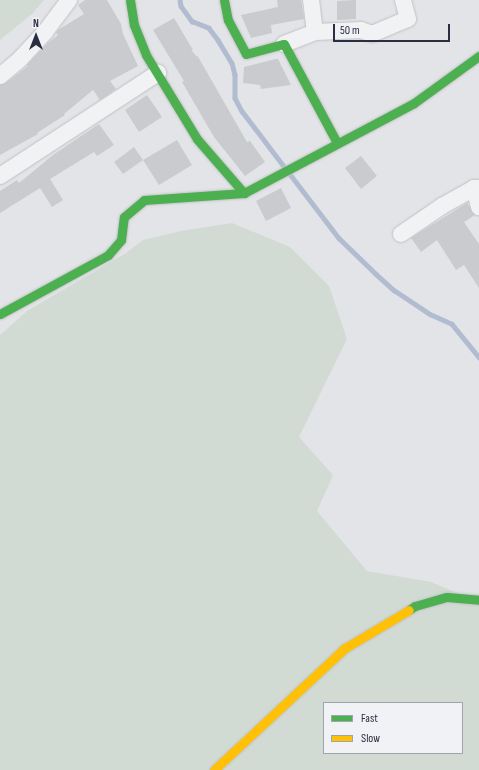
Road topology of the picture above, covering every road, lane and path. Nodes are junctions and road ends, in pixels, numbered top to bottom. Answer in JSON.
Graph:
{"nodes":[{"id":1,"x":69,"y":0,"type":"edge"},
{"id":2,"x":130,"y":0,"type":"edge"},
{"id":3,"x":224,"y":0,"type":"edge"},
{"id":4,"x":311,"y":0,"type":"edge"},
{"id":5,"x":402,"y":0,"type":"edge"},
{"id":6,"x":315,"y":32,"type":"junction"},
{"id":7,"x":284,"y":44,"type":"junction"},
{"id":8,"x":479,"y":56,"type":"edge"},
{"id":9,"x":158,"y":73,"type":"junction"},
{"id":10,"x":0,"y":76,"type":"edge"},
{"id":11,"x":337,"y":143,"type":"junction"},
{"id":12,"x":0,"y":176,"type":"edge"},
{"id":13,"x":476,"y":188,"type":"edge"},
{"id":14,"x":244,"y":193,"type":"junction"},
{"id":15,"x":479,"y":207,"type":"edge"},
{"id":16,"x":401,"y":234,"type":"dead end"},
{"id":17,"x":0,"y":314,"type":"edge"},
{"id":18,"x":479,"y":600,"type":"edge"},
{"id":19,"x":214,"y":770,"type":"edge"}],
"edges":[{"from":1,"to":10,"type":"street"},
{"from":2,"to":9,"type":"street"},
{"from":3,"to":7,"type":"street"},
{"from":4,"to":6,"type":"street"},
{"from":5,"to":6,"type":"street"},
{"from":6,"to":7,"type":"street"},
{"from":7,"to":11,"type":"street"},
{"from":8,"to":11,"type":"street"},
{"from":9,"to":12,"type":"street"},
{"from":9,"to":14,"type":"street"},
{"from":11,"to":14,"type":"street"},
{"from":13,"to":15,"type":"street"},
{"from":13,"to":16,"type":"street"},
{"from":14,"to":17,"type":"street"},
{"from":18,"to":19,"type":"street"}]}
